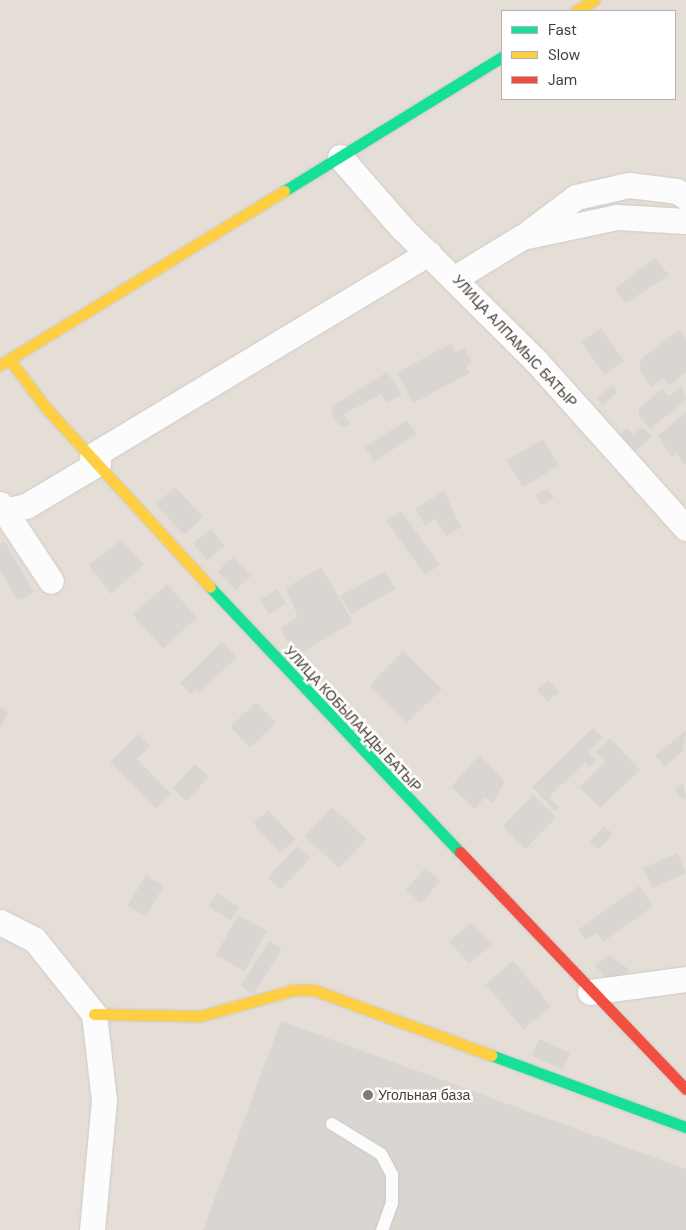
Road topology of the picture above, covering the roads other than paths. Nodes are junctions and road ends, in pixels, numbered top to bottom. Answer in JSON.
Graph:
{"nodes":[{"id":1,"x":594,"y":0,"type":"edge"},
{"id":2,"x":578,"y":10,"type":"edge"},
{"id":3,"x":501,"y":58,"type":"edge"},
{"id":4,"x":340,"y":157,"type":"junction"},
{"id":5,"x":686,"y":197,"type":"edge"},
{"id":6,"x":686,"y":221,"type":"edge"},
{"id":7,"x":522,"y":237,"type":"junction"},
{"id":8,"x":429,"y":253,"type":"junction"},
{"id":9,"x":455,"y":278,"type":"junction"},
{"id":10,"x":5,"y":362,"type":"edge"},
{"id":11,"x":95,"y":460,"type":"junction"},
{"id":12,"x":2,"y":509,"type":"edge"},
{"id":13,"x":686,"y":528,"type":"edge"},
{"id":14,"x":51,"y":581,"type":"dead end"},
{"id":15,"x":0,"y":922,"type":"edge"},
{"id":16,"x":686,"y":979,"type":"edge"},
{"id":17,"x":590,"y":992,"type":"junction"},
{"id":18,"x":94,"y":1014,"type":"junction"},
{"id":19,"x":686,"y":1088,"type":"edge"},
{"id":20,"x":332,"y":1124,"type":"dead end"},
{"id":21,"x":686,"y":1127,"type":"edge"},
{"id":22,"x":92,"y":1230,"type":"edge"},
{"id":23,"x":382,"y":1230,"type":"edge"}],
"edges":[{"from":1,"to":2,"type":"street"},
{"from":3,"to":4,"type":"street"},
{"from":4,"to":8,"type":"street","name":"УЛИЦА АЛПАМЫС БАТЫР"},
{"from":4,"to":10,"type":"street"},
{"from":5,"to":7,"type":"street"},
{"from":6,"to":7,"type":"street"},
{"from":7,"to":9,"type":"street"},
{"from":8,"to":9,"type":"street","name":"УЛИЦА АЛПАМЫС БАТЫР"},
{"from":8,"to":11,"type":"street"},
{"from":9,"to":13,"type":"street","name":"УЛИЦА АЛПАМЫС БАТЫР"},
{"from":10,"to":11,"type":"street","name":"УЛИЦА КОБЫЛАНДЫ БАТЫР"},
{"from":11,"to":12,"type":"street"},
{"from":11,"to":17,"type":"street","name":"УЛИЦА КОБЫЛАНДЫ БАТЫР"},
{"from":12,"to":14,"type":"street"},
{"from":15,"to":18,"type":"street"},
{"from":16,"to":17,"type":"street"},
{"from":17,"to":19,"type":"street","name":"УЛИЦА КОБЫЛАНДЫ БАТЫР"},
{"from":18,"to":21,"type":"street"},
{"from":18,"to":22,"type":"street"},
{"from":20,"to":23,"type":"lane"}]}
